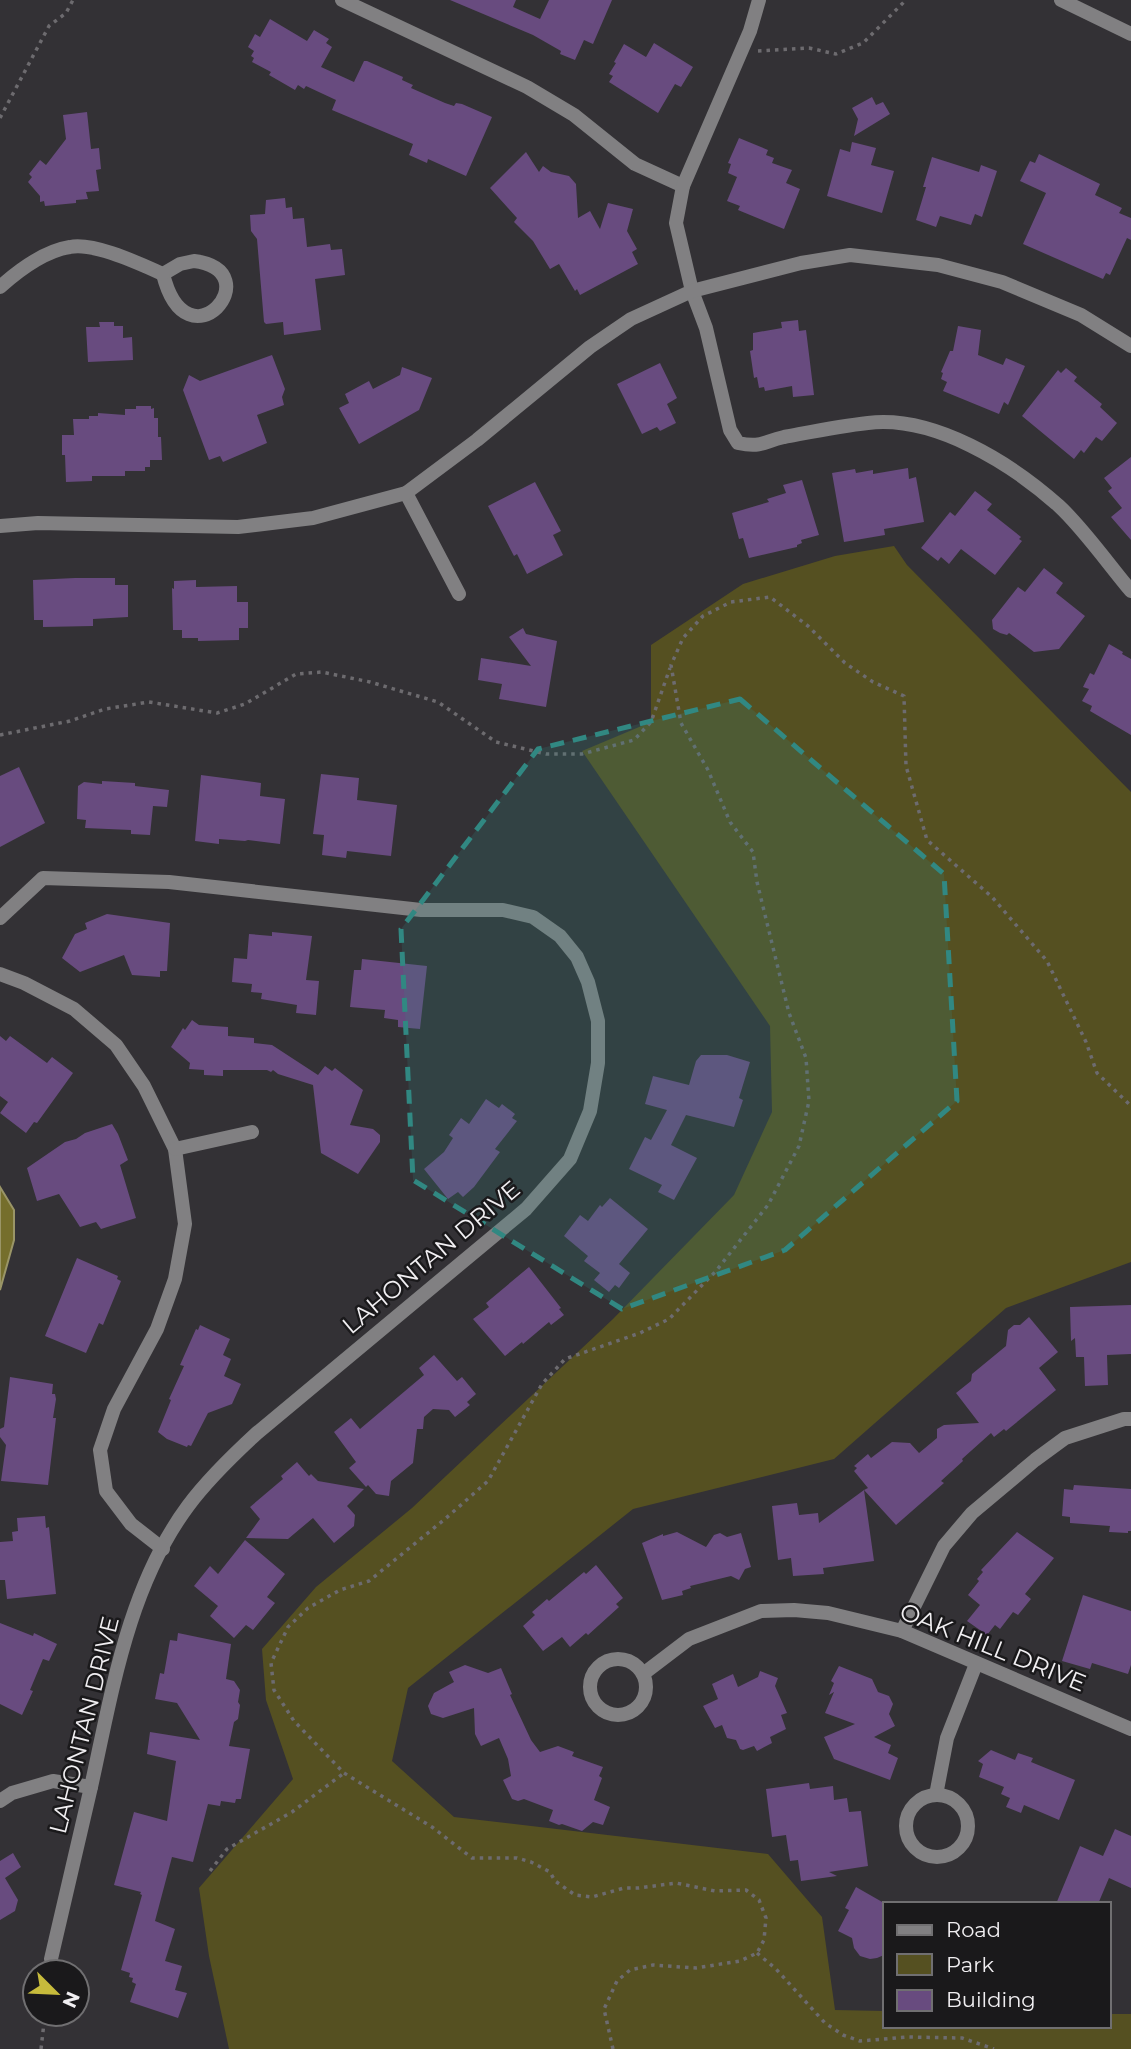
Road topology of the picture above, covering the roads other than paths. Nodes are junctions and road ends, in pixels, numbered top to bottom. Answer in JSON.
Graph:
{"nodes":[{"id":1,"x":342,"y":0,"type":"edge"},
{"id":2,"x":759,"y":0,"type":"edge"},
{"id":3,"x":1061,"y":0,"type":"edge"},
{"id":4,"x":1131,"y":34,"type":"edge"},
{"id":5,"x":683,"y":186,"type":"junction"},
{"id":6,"x":163,"y":274,"type":"junction"},
{"id":7,"x":0,"y":287,"type":"edge"},
{"id":8,"x":692,"y":290,"type":"junction"},
{"id":9,"x":1131,"y":346,"type":"edge"},
{"id":10,"x":406,"y":493,"type":"junction"},
{"id":11,"x":0,"y":526,"type":"edge"},
{"id":12,"x":1131,"y":591,"type":"edge"},
{"id":13,"x":459,"y":594,"type":"dead end"},
{"id":14,"x":0,"y":918,"type":"edge"},
{"id":15,"x":0,"y":974,"type":"edge"},
{"id":16,"x":252,"y":1132,"type":"dead end"},
{"id":17,"x":175,"y":1149,"type":"junction"},
{"id":18,"x":1131,"y":1419,"type":"edge"},
{"id":19,"x":163,"y":1549,"type":"junction"},
{"id":20,"x":902,"y":1631,"type":"junction"},
{"id":21,"x":976,"y":1664,"type":"junction"},
{"id":22,"x":643,"y":1674,"type":"dead end"},
{"id":23,"x":1131,"y":1729,"type":"edge"},
{"id":24,"x":91,"y":1787,"type":"junction"},
{"id":25,"x":936,"y":1795,"type":"junction"},
{"id":26,"x":0,"y":1801,"type":"edge"},
{"id":27,"x":51,"y":1958,"type":"edge"}],
"edges":[{"from":1,"to":5,"type":"street"},
{"from":2,"to":5,"type":"street"},
{"from":3,"to":4,"type":"street"},
{"from":5,"to":8,"type":"street"},
{"from":6,"to":6,"type":"street"},
{"from":6,"to":7,"type":"street"},
{"from":8,"to":9,"type":"street"},
{"from":8,"to":10,"type":"street"},
{"from":8,"to":12,"type":"street"},
{"from":10,"to":11,"type":"street"},
{"from":10,"to":13,"type":"street"},
{"from":14,"to":19,"type":"street","name":"LAHONTAN DRIVE"},
{"from":15,"to":17,"type":"street"},
{"from":16,"to":17,"type":"street"},
{"from":17,"to":19,"type":"street"},
{"from":18,"to":20,"type":"street"},
{"from":19,"to":24,"type":"street","name":"LAHONTAN DRIVE"},
{"from":20,"to":21,"type":"street","name":"OAK HILL DRIVE"},
{"from":20,"to":22,"type":"street","name":"OAK HILL DRIVE"},
{"from":21,"to":23,"type":"street","name":"OAK HILL DRIVE"},
{"from":21,"to":25,"type":"street"},
{"from":24,"to":26,"type":"street"},
{"from":24,"to":27,"type":"street","name":"LAHONTAN DRIVE"},
{"from":25,"to":25,"type":"street"}]}
